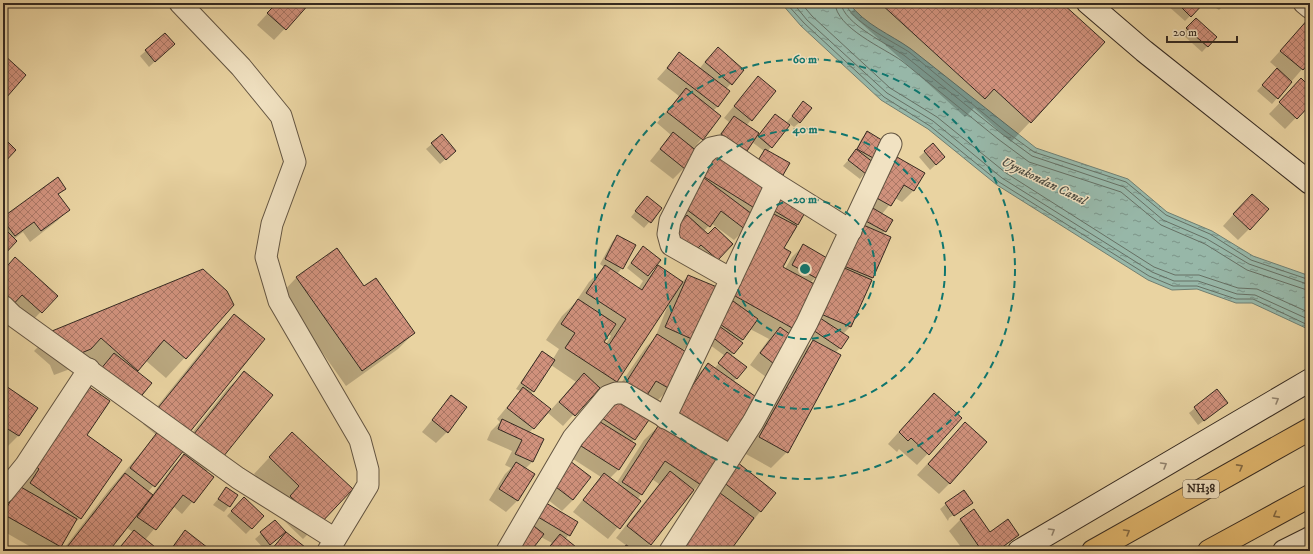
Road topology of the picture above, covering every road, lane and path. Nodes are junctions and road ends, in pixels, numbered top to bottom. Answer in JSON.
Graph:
{"nodes":[{"id":1,"x":180,"y":3,"type":"edge"},
{"id":2,"x":1088,"y":3,"type":"edge"},
{"id":3,"x":1304,"y":3,"type":"edge"},
{"id":4,"x":1310,"y":8,"type":"edge"},
{"id":5,"x":891,"y":144,"type":"dead end"},
{"id":6,"x":1310,"y":183,"type":"edge"},
{"id":7,"x":776,"y":184,"type":"junction"},
{"id":8,"x":851,"y":231,"type":"junction"},
{"id":9,"x":731,"y":279,"type":"junction"},
{"id":10,"x":3,"y":306,"type":"edge"},
{"id":11,"x":89,"y":369,"type":"junction"},
{"id":12,"x":1310,"y":380,"type":"edge"},
{"id":13,"x":665,"y":418,"type":"junction"},
{"id":14,"x":1310,"y":429,"type":"edge"},
{"id":15,"x":731,"y":456,"type":"junction"},
{"id":16,"x":3,"y":493,"type":"edge"},
{"id":17,"x":1310,"y":496,"type":"edge"},
{"id":18,"x":1310,"y":538,"type":"edge"},
{"id":19,"x":331,"y":545,"type":"edge"},
{"id":20,"x":507,"y":551,"type":"edge"},
{"id":21,"x":670,"y":551,"type":"edge"},
{"id":22,"x":1019,"y":551,"type":"edge"},
{"id":23,"x":1093,"y":551,"type":"edge"},
{"id":24,"x":1209,"y":551,"type":"edge"},
{"id":25,"x":1284,"y":551,"type":"edge"}],
"edges":[{"from":1,"to":19,"type":"street"},
{"from":2,"to":6,"type":"street"},
{"from":3,"to":4,"type":"street"},
{"from":5,"to":8,"type":"street"},
{"from":7,"to":8,"type":"street"},
{"from":7,"to":9,"type":"street"},
{"from":7,"to":9,"type":"street"},
{"from":8,"to":15,"type":"street"},
{"from":9,"to":13,"type":"street"},
{"from":10,"to":11,"type":"street"},
{"from":11,"to":16,"type":"street"},
{"from":11,"to":19,"type":"street"},
{"from":22,"to":12,"type":"street","one_way":true},
{"from":13,"to":15,"type":"street"},
{"from":13,"to":20,"type":"street"},
{"from":23,"to":14,"type":"highway","number":"NH38","one_way":true},
{"from":15,"to":21,"type":"street"},
{"from":17,"to":24,"type":"highway","one_way":true},
{"from":18,"to":25,"type":"street"}]}
